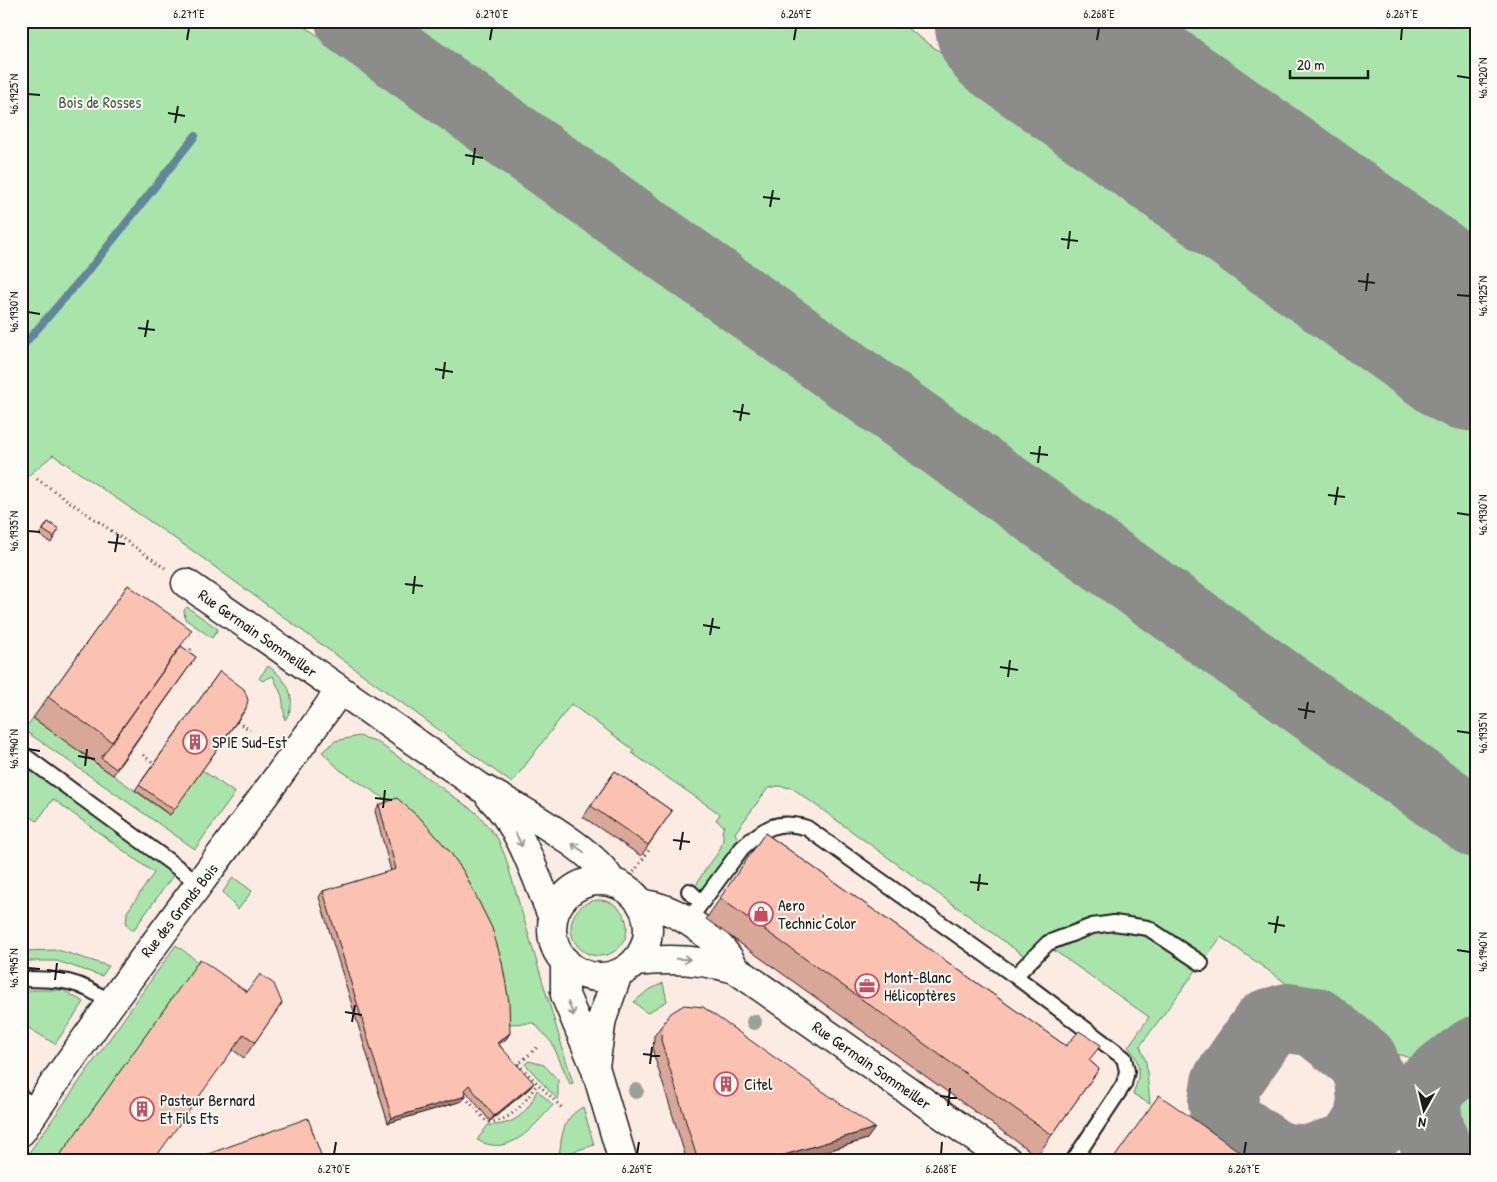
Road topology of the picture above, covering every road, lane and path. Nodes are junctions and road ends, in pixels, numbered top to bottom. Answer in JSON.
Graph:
{"nodes":[{"id":1,"x":37,"y":479,"type":"dead end"},
{"id":2,"x":186,"y":583,"type":"joint"},
{"id":3,"x":194,"y":646,"type":"dead end"},
{"id":4,"x":185,"y":658,"type":"edge"},
{"id":5,"x":340,"y":690,"type":"junction"},
{"id":6,"x":236,"y":722,"type":"edge"},
{"id":7,"x":250,"y":730,"type":"dead end"},
{"id":8,"x":21,"y":753,"type":"edge"},
{"id":9,"x":143,"y":755,"type":"dead end"},
{"id":10,"x":154,"y":763,"type":"edge"},
{"id":11,"x":480,"y":787,"type":"junction"},
{"id":12,"x":651,"y":847,"type":"edge"},
{"id":13,"x":200,"y":884,"type":"junction"},
{"id":14,"x":689,"y":890,"type":"dead end"},
{"id":15,"x":626,"y":891,"type":"junction"},
{"id":16,"x":695,"y":912,"type":"junction"},
{"id":17,"x":553,"y":918,"type":"junction"},
{"id":18,"x":565,"y":961,"type":"junction"},
{"id":19,"x":1202,"y":963,"type":"dead end"},
{"id":20,"x":626,"y":968,"type":"junction"},
{"id":21,"x":735,"y":969,"type":"junction"},
{"id":22,"x":1015,"y":976,"type":"junction"},
{"id":23,"x":21,"y":979,"type":"edge"},
{"id":24,"x":110,"y":1003,"type":"junction"},
{"id":25,"x":538,"y":1048,"type":"dead end"},
{"id":26,"x":518,"y":1064,"type":"junction"},
{"id":27,"x":595,"y":1067,"type":"junction"},
{"id":28,"x":513,"y":1069,"type":"edge"},
{"id":29,"x":537,"y":1084,"type":"junction"},
{"id":30,"x":465,"y":1097,"type":"edge"},
{"id":31,"x":29,"y":1102,"type":"edge"},
{"id":32,"x":563,"y":1109,"type":"dead end"},
{"id":33,"x":21,"y":1132,"type":"edge"},
{"id":34,"x":623,"y":1161,"type":"edge"},
{"id":35,"x":1008,"y":1161,"type":"edge"},
{"id":36,"x":1073,"y":1161,"type":"edge"}],
"edges":[{"from":1,"to":2,"type":"path","name":"Rue Germain Sommeiller"},
{"from":2,"to":5,"type":"street","name":"Rue Germain Sommeiller"},
{"from":3,"to":4,"type":"path"},
{"from":5,"to":11,"type":"street","name":"Rue Germain Sommeiller"},
{"from":5,"to":13,"type":"street","name":"Rue des Grands Bois"},
{"from":6,"to":7,"type":"path"},
{"from":8,"to":13,"type":"lane"},
{"from":9,"to":10,"type":"path"},
{"from":15,"to":11,"type":"street","name":"Rue Germain Sommeiller","one_way":true},
{"from":11,"to":17,"type":"street","name":"Rue Germain Sommeiller","one_way":true},
{"from":12,"to":15,"type":"path"},
{"from":13,"to":24,"type":"street","name":"Rue des Grands Bois"},
{"from":14,"to":16,"type":"lane"},
{"from":15,"to":16,"type":"street","name":"Rue Germain Sommeiller"},
{"from":15,"to":17,"type":"street","name":"Rue Germain Sommeiller"},
{"from":15,"to":20,"type":"street","name":"Rue Germain Sommeiller"},
{"from":16,"to":21,"type":"street","name":"Rue Germain Sommeiller"},
{"from":16,"to":22,"type":"lane"},
{"from":17,"to":18,"type":"street","name":"Rue Germain Sommeiller"},
{"from":18,"to":20,"type":"street","name":"Rue Germain Sommeiller"},
{"from":18,"to":27,"type":"street","name":"Rue Germain Sommeiller","one_way":true},
{"from":19,"to":22,"type":"lane"},
{"from":20,"to":21,"type":"street","name":"Rue Germain Sommeiller","one_way":true},
{"from":20,"to":27,"type":"street","name":"Rue Germain Sommeiller"},
{"from":21,"to":35,"type":"street","name":"Rue Germain Sommeiller"},
{"from":22,"to":36,"type":"lane"},
{"from":23,"to":24,"type":"lane"},
{"from":24,"to":31,"type":"street","name":"Rue des Grands Bois"},
{"from":25,"to":26,"type":"path"},
{"from":26,"to":28,"type":"path"},
{"from":26,"to":29,"type":"path"},
{"from":27,"to":34,"type":"street","name":"Rue Germain Sommeiller"},
{"from":29,"to":30,"type":"path"},
{"from":29,"to":32,"type":"path"},
{"from":31,"to":33,"type":"street","name":"Rue des Grands Bois"}]}
